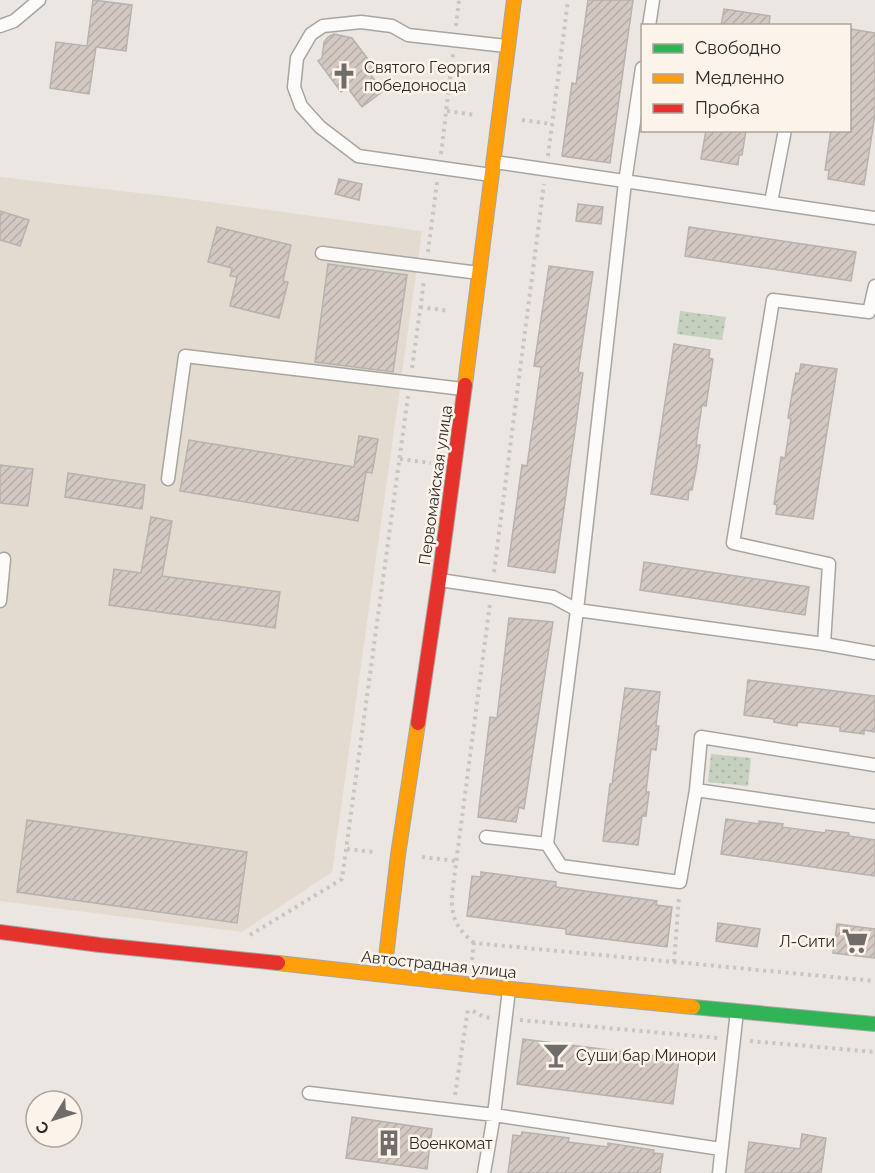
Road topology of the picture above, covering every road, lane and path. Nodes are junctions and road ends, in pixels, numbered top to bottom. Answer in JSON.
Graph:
{"nodes":[{"id":1,"x":39,"y":0,"type":"edge"},
{"id":2,"x":459,"y":0,"type":"edge"},
{"id":3,"x":514,"y":0,"type":"edge"},
{"id":4,"x":568,"y":0,"type":"edge"},
{"id":5,"x":653,"y":0,"type":"edge"},
{"id":6,"x":649,"y":24,"type":"edge"},
{"id":7,"x":0,"y":26,"type":"edge"},
{"id":8,"x":454,"y":41,"type":"junction"},
{"id":9,"x":508,"y":47,"type":"junction"},
{"id":10,"x":641,"y":75,"type":"edge"},
{"id":11,"x":785,"y":132,"type":"edge"},
{"id":12,"x":439,"y":168,"type":"junction"},
{"id":13,"x":493,"y":169,"type":"junction"},
{"id":14,"x":546,"y":170,"type":"junction"},
{"id":15,"x":626,"y":182,"type":"junction"},
{"id":16,"x":771,"y":202,"type":"junction"},
{"id":17,"x":875,"y":218,"type":"edge"},
{"id":18,"x":322,"y":253,"type":"dead end"},
{"id":19,"x":426,"y":266,"type":"junction"},
{"id":20,"x":480,"y":274,"type":"junction"},
{"id":21,"x":875,"y":286,"type":"edge"},
{"id":22,"x":410,"y":383,"type":"junction"},
{"id":23,"x":464,"y":390,"type":"junction"},
{"id":24,"x":168,"y":479,"type":"dead end"},
{"id":25,"x":4,"y":559,"type":"dead end"},
{"id":26,"x":439,"y":580,"type":"junction"},
{"id":27,"x":492,"y":588,"type":"junction"},
{"id":28,"x":0,"y":601,"type":"edge"},
{"id":29,"x":577,"y":610,"type":"junction"},
{"id":30,"x":824,"y":644,"type":"junction"},
{"id":31,"x":875,"y":653,"type":"edge"},
{"id":32,"x":875,"y":765,"type":"edge"},
{"id":33,"x":696,"y":790,"type":"junction"},
{"id":34,"x":875,"y":816,"type":"edge"},
{"id":35,"x":486,"y":837,"type":"dead end"},
{"id":36,"x":547,"y":844,"type":"junction"},
{"id":37,"x":680,"y":882,"type":"junction"},
{"id":38,"x":0,"y":932,"type":"edge"},
{"id":39,"x":245,"y":938,"type":"dead end"},
{"id":40,"x":474,"y":943,"type":"junction"},
{"id":41,"x":674,"y":962,"type":"junction"},
{"id":42,"x":384,"y":974,"type":"junction"},
{"id":43,"x":875,"y":981,"type":"edge"},
{"id":44,"x":471,"y":984,"type":"junction"},
{"id":45,"x":510,"y":988,"type":"junction"},
{"id":46,"x":456,"y":1008,"type":"dead end"},
{"id":47,"x":468,"y":1009,"type":"junction"},
{"id":48,"x":737,"y":1011,"type":"junction"},
{"id":49,"x":496,"y":1018,"type":"dead end"},
{"id":50,"x":520,"y":1020,"type":"dead end"},
{"id":51,"x":875,"y":1024,"type":"edge"},
{"id":52,"x":734,"y":1040,"type":"junction"},
{"id":53,"x":875,"y":1052,"type":"edge"},
{"id":54,"x":309,"y":1093,"type":"dead end"},
{"id":55,"x":453,"y":1110,"type":"junction"},
{"id":56,"x":494,"y":1115,"type":"junction"},
{"id":57,"x":721,"y":1149,"type":"junction"},
{"id":58,"x":484,"y":1173,"type":"edge"},
{"id":59,"x":719,"y":1173,"type":"edge"}],
"edges":[{"from":1,"to":7,"type":"lane"},
{"from":2,"to":8,"type":"path"},
{"from":3,"to":9,"type":"main road","name":"Первомайская улица"},
{"from":4,"to":14,"type":"path"},
{"from":5,"to":6,"type":"lane"},
{"from":8,"to":9,"type":"lane"},
{"from":8,"to":12,"type":"path"},
{"from":8,"to":12,"type":"lane"},
{"from":9,"to":13,"type":"main road","name":"Первомайская улица"},
{"from":10,"to":15,"type":"lane"},
{"from":11,"to":16,"type":"lane"},
{"from":12,"to":13,"type":"lane"},
{"from":12,"to":19,"type":"path"},
{"from":13,"to":14,"type":"lane"},
{"from":13,"to":20,"type":"main road","name":"Первомайская улица"},
{"from":14,"to":15,"type":"lane"},
{"from":14,"to":27,"type":"path"},
{"from":15,"to":16,"type":"lane"},
{"from":15,"to":29,"type":"lane"},
{"from":16,"to":17,"type":"lane"},
{"from":18,"to":19,"type":"lane"},
{"from":19,"to":20,"type":"lane"},
{"from":19,"to":22,"type":"path"},
{"from":20,"to":23,"type":"main road","name":"Первомайская улица"},
{"from":21,"to":30,"type":"lane"},
{"from":22,"to":23,"type":"lane"},
{"from":22,"to":24,"type":"lane"},
{"from":22,"to":39,"type":"path"},
{"from":23,"to":26,"type":"main road","name":"Первомайская улица"},
{"from":25,"to":28,"type":"lane"},
{"from":26,"to":27,"type":"lane"},
{"from":26,"to":42,"type":"main road","name":"Первомайская улица"},
{"from":27,"to":29,"type":"lane"},
{"from":27,"to":40,"type":"path"},
{"from":29,"to":30,"type":"lane"},
{"from":29,"to":36,"type":"lane"},
{"from":30,"to":31,"type":"lane"},
{"from":32,"to":33,"type":"lane"},
{"from":33,"to":34,"type":"lane"},
{"from":33,"to":37,"type":"lane"},
{"from":35,"to":36,"type":"lane"},
{"from":36,"to":37,"type":"lane"},
{"from":37,"to":41,"type":"path"},
{"from":38,"to":42,"type":"main road","name":"Автострадная улица"},
{"from":40,"to":41,"type":"path"},
{"from":40,"to":44,"type":"path"},
{"from":41,"to":43,"type":"path"},
{"from":42,"to":44,"type":"main road","name":"Автострадная улица"},
{"from":44,"to":45,"type":"main road","name":"Автострадная улица"},
{"from":44,"to":47,"type":"path"},
{"from":45,"to":48,"type":"main road","name":"Автострадная улица"},
{"from":45,"to":56,"type":"lane"},
{"from":46,"to":47,"type":"path"},
{"from":47,"to":49,"type":"path"},
{"from":47,"to":55,"type":"path"},
{"from":48,"to":51,"type":"main road","name":"Автострадная улица"},
{"from":48,"to":52,"type":"lane"},
{"from":50,"to":52,"type":"path"},
{"from":52,"to":53,"type":"path"},
{"from":52,"to":57,"type":"lane"},
{"from":54,"to":55,"type":"lane"},
{"from":55,"to":56,"type":"lane"},
{"from":56,"to":57,"type":"lane"},
{"from":56,"to":58,"type":"lane"},
{"from":57,"to":59,"type":"lane"}]}
